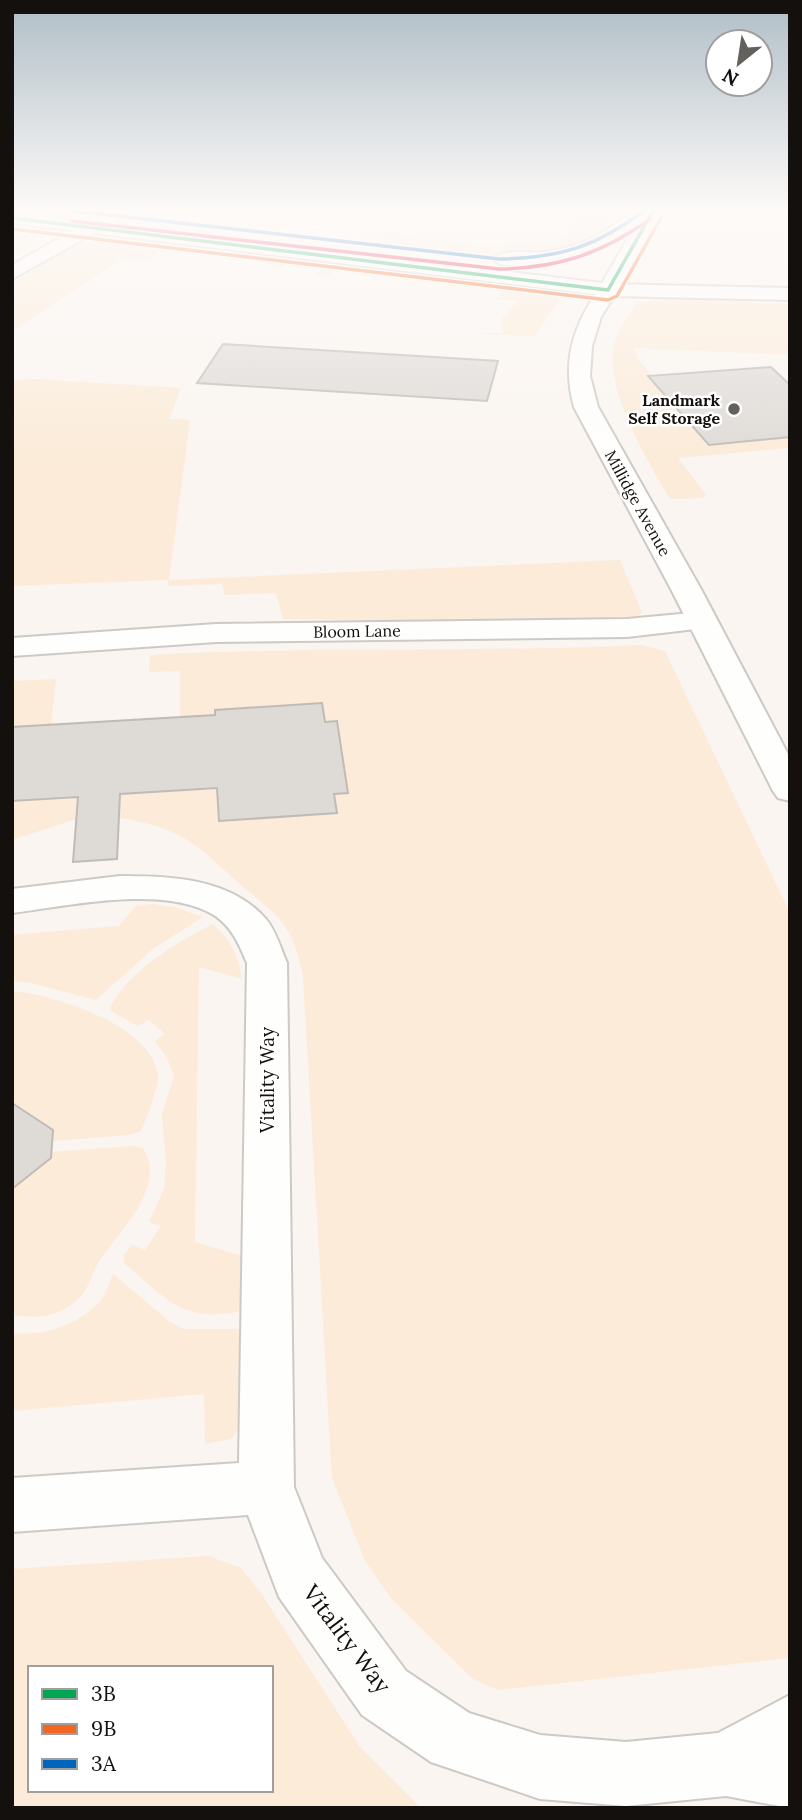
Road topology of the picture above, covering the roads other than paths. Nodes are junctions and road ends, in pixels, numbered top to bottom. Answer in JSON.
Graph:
{"nodes":[{"id":1,"x":606,"y":296,"type":"edge"},
{"id":2,"x":702,"y":621,"type":"junction"},
{"id":3,"x":12,"y":647,"type":"edge"},
{"id":4,"x":790,"y":791,"type":"edge"},
{"id":5,"x":12,"y":901,"type":"edge"},
{"id":6,"x":266,"y":1487,"type":"junction"},
{"id":7,"x":12,"y":1505,"type":"edge"},
{"id":8,"x":790,"y":1727,"type":"edge"},
{"id":9,"x":726,"y":1765,"type":"junction"},
{"id":10,"x":790,"y":1777,"type":"edge"}],
"edges":[{"from":1,"to":2,"type":"street","name":"Millidge Avenue"},
{"from":2,"to":3,"type":"street","name":"Bloom Lane"},
{"from":2,"to":4,"type":"street","name":"Millidge Avenue"},
{"from":5,"to":6,"type":"street","name":"Vitality Way"},
{"from":6,"to":7,"type":"street"},
{"from":6,"to":9,"type":"street","name":"Vitality Way"},
{"from":8,"to":9,"type":"street","name":"Vitality Way"},
{"from":9,"to":10,"type":"street","name":"Vitality Way"}]}
